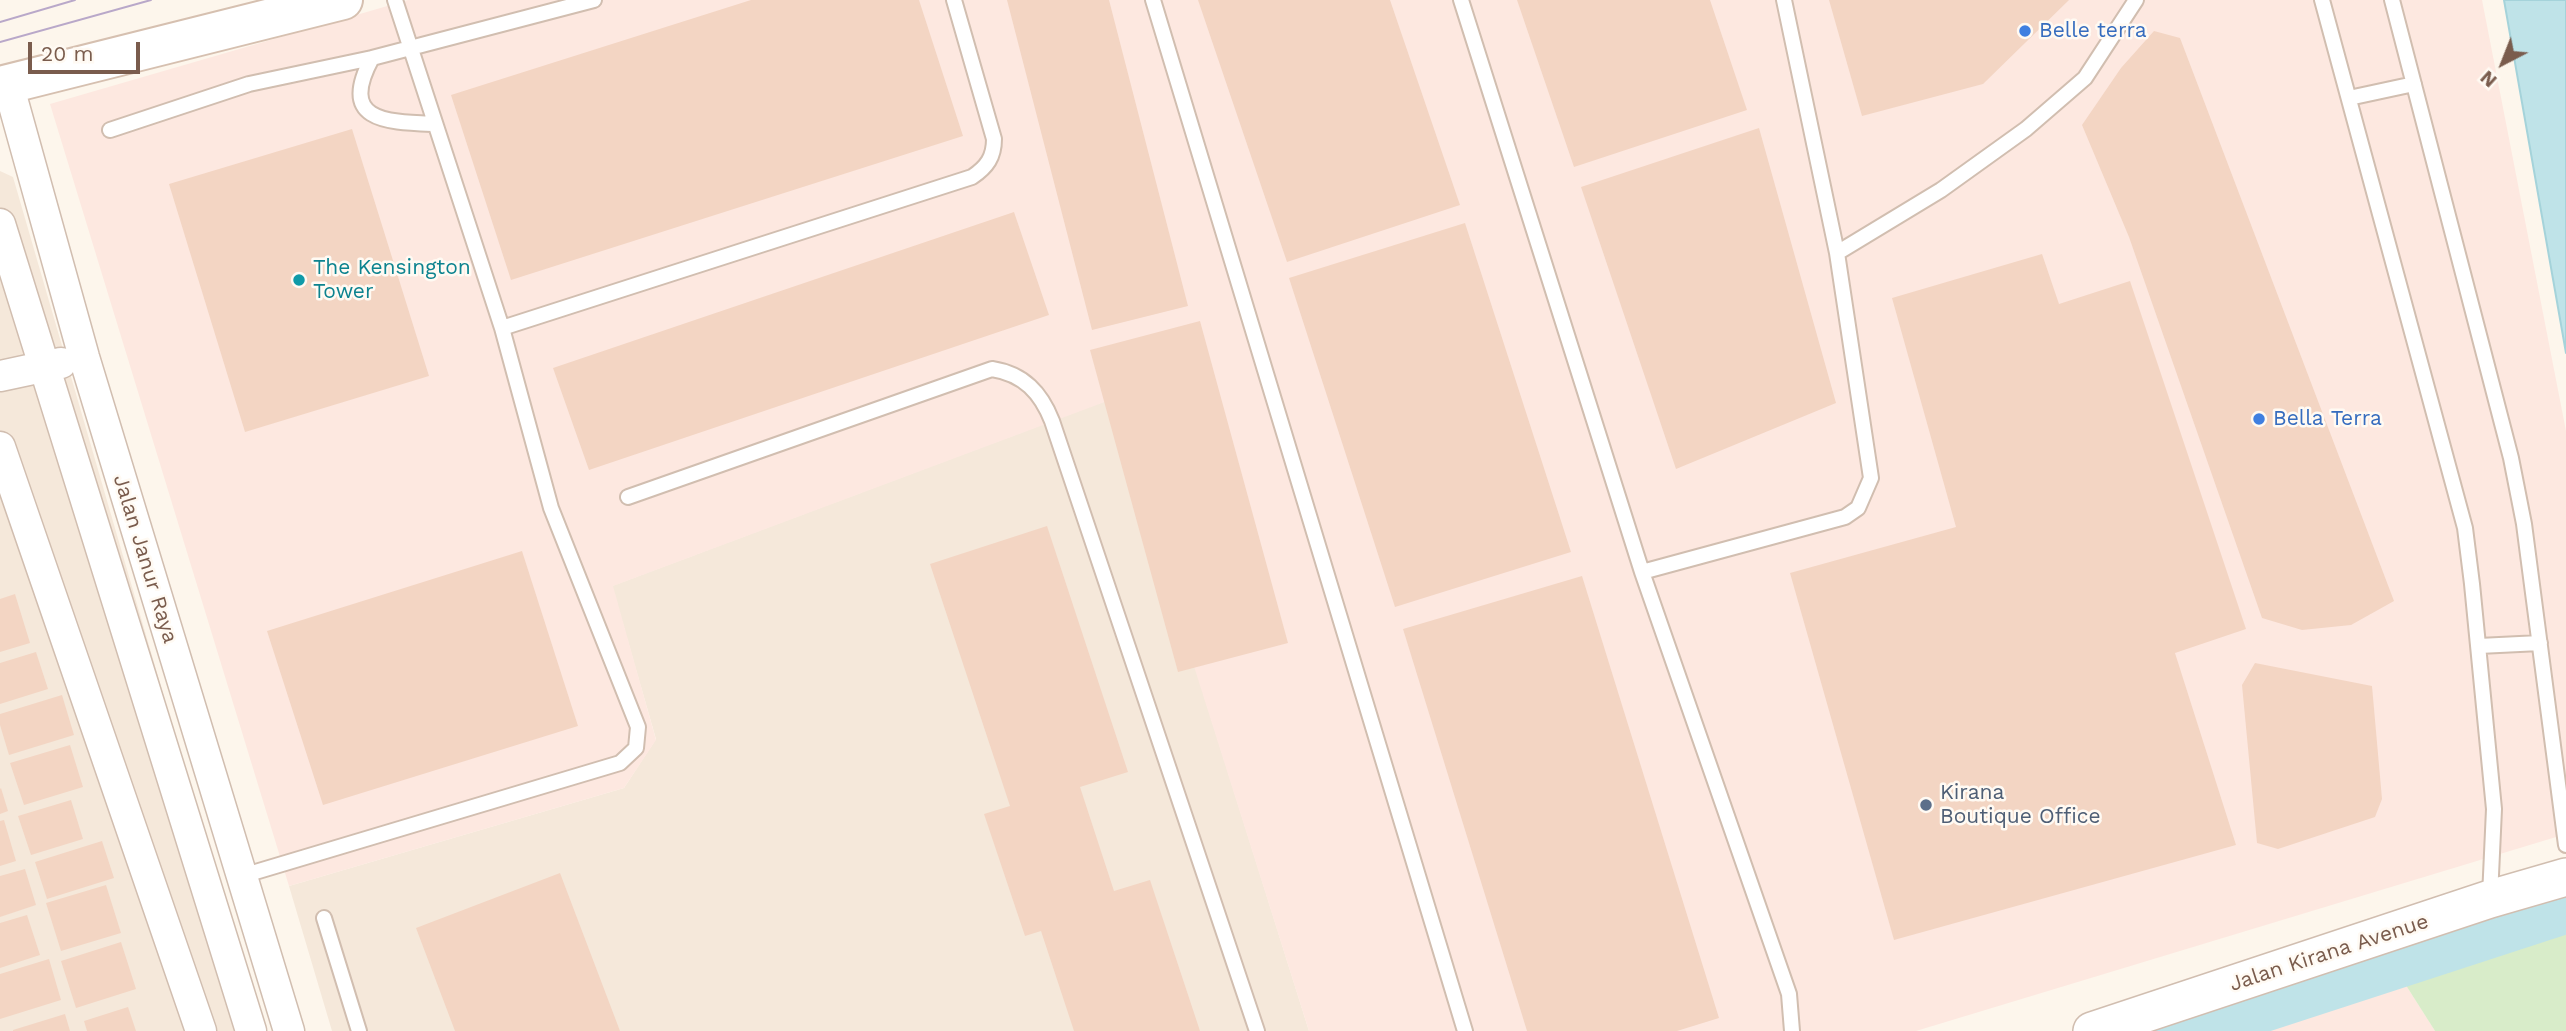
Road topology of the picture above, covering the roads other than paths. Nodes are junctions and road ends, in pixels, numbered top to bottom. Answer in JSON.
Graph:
{"nodes":[{"id":1,"x":343,"y":0,"type":"edge"},
{"id":2,"x":395,"y":0,"type":"edge"},
{"id":3,"x":594,"y":0,"type":"edge"},
{"id":4,"x":954,"y":0,"type":"edge"},
{"id":5,"x":1153,"y":0,"type":"edge"},
{"id":6,"x":1461,"y":0,"type":"edge"},
{"id":7,"x":1784,"y":0,"type":"edge"},
{"id":8,"x":2136,"y":0,"type":"edge"},
{"id":9,"x":2322,"y":0,"type":"edge"},
{"id":10,"x":2392,"y":0,"type":"edge"},
{"id":11,"x":409,"y":47,"type":"junction"},
{"id":12,"x":372,"y":58,"type":"junction"},
{"id":13,"x":2414,"y":84,"type":"junction"},
{"id":14,"x":4,"y":85,"type":"edge"},
{"id":15,"x":2349,"y":99,"type":"junction"},
{"id":16,"x":434,"y":124,"type":"junction"},
{"id":17,"x":110,"y":130,"type":"dead end"},
{"id":18,"x":0,"y":224,"type":"edge"},
{"id":19,"x":1837,"y":253,"type":"junction"},
{"id":20,"x":502,"y":328,"type":"junction"},
{"id":21,"x":83,"y":357,"type":"junction"},
{"id":22,"x":43,"y":368,"type":"junction"},
{"id":23,"x":0,"y":376,"type":"edge"},
{"id":24,"x":0,"y":447,"type":"edge"},
{"id":25,"x":628,"y":497,"type":"dead end"},
{"id":26,"x":1642,"y":572,"type":"junction"},
{"id":27,"x":2540,"y":643,"type":"junction"},
{"id":28,"x":2479,"y":646,"type":"junction"},
{"id":29,"x":2566,"y":845,"type":"edge"},
{"id":30,"x":242,"y":876,"type":"junction"},
{"id":31,"x":2566,"y":877,"type":"edge"},
{"id":32,"x":2490,"y":899,"type":"junction"},
{"id":33,"x":324,"y":918,"type":"dead end"},
{"id":34,"x":201,"y":1031,"type":"edge"},
{"id":35,"x":251,"y":1031,"type":"edge"},
{"id":36,"x":289,"y":1031,"type":"edge"},
{"id":37,"x":359,"y":1031,"type":"edge"},
{"id":38,"x":1257,"y":1031,"type":"edge"},
{"id":39,"x":1465,"y":1031,"type":"edge"},
{"id":40,"x":1792,"y":1031,"type":"edge"},
{"id":41,"x":2092,"y":1031,"type":"edge"}],
"edges":[{"from":1,"to":14,"type":"main road"},
{"from":2,"to":11,"type":"lane"},
{"from":3,"to":11,"type":"lane"},
{"from":4,"to":20,"type":"lane"},
{"from":5,"to":39,"type":"lane"},
{"from":6,"to":26,"type":"lane"},
{"from":7,"to":19,"type":"lane"},
{"from":8,"to":19,"type":"lane"},
{"from":9,"to":15,"type":"lane"},
{"from":10,"to":13,"type":"lane"},
{"from":11,"to":12,"type":"lane"},
{"from":11,"to":16,"type":"lane"},
{"from":12,"to":16,"type":"lane"},
{"from":12,"to":17,"type":"lane"},
{"from":13,"to":15,"type":"lane"},
{"from":13,"to":27,"type":"lane"},
{"from":14,"to":21,"type":"street","name":"Jalan Janur Raya"},
{"from":15,"to":28,"type":"lane"},
{"from":16,"to":20,"type":"lane"},
{"from":18,"to":22,"type":"street","name":"Jalan Janur Raya"},
{"from":19,"to":26,"type":"lane"},
{"from":20,"to":30,"type":"lane"},
{"from":21,"to":22,"type":"street"},
{"from":21,"to":30,"type":"street","name":"Jalan Janur Raya"},
{"from":22,"to":23,"type":"street"},
{"from":22,"to":35,"type":"street","name":"Jalan Janur Raya"},
{"from":24,"to":34,"type":"street"},
{"from":25,"to":38,"type":"lane"},
{"from":26,"to":40,"type":"lane"},
{"from":27,"to":28,"type":"lane"},
{"from":27,"to":29,"type":"lane"},
{"from":28,"to":32,"type":"lane"},
{"from":30,"to":36,"type":"street","name":"Jalan Janur Raya"},
{"from":31,"to":32,"type":"street","name":"Jalan Kirana Avenue"},
{"from":32,"to":41,"type":"street","name":"Jalan Kirana Avenue"},
{"from":33,"to":37,"type":"lane"}]}
